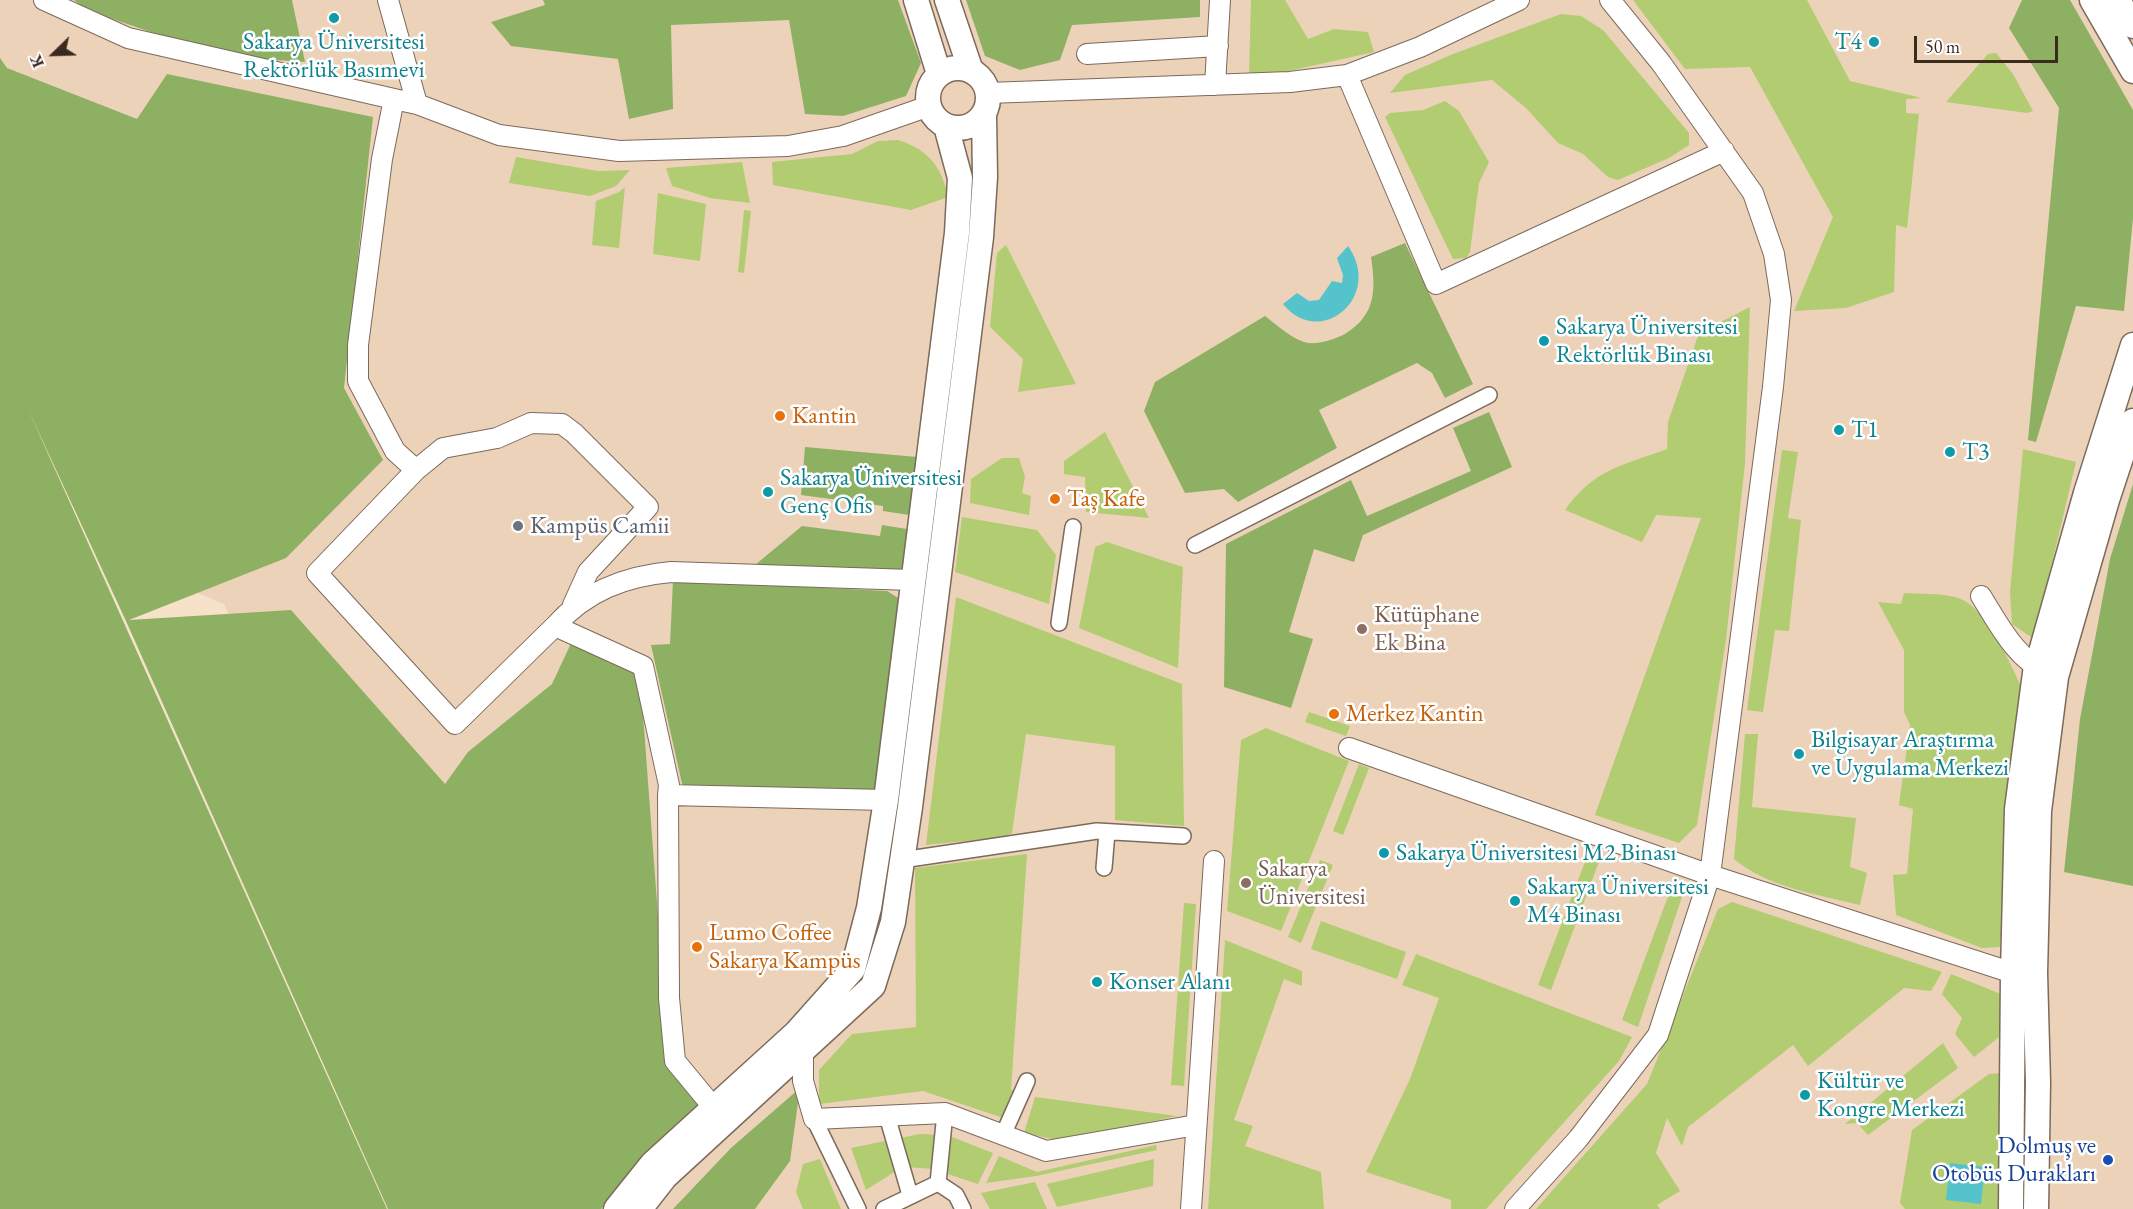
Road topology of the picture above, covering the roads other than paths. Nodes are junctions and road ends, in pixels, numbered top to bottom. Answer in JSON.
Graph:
{"nodes":[{"id":1,"x":44,"y":0,"type":"edge"},
{"id":2,"x":388,"y":0,"type":"edge"},
{"id":3,"x":916,"y":0,"type":"edge"},
{"id":4,"x":947,"y":0,"type":"edge"},
{"id":5,"x":1220,"y":0,"type":"edge"},
{"id":6,"x":1520,"y":0,"type":"edge"},
{"id":7,"x":1610,"y":0,"type":"edge"},
{"id":8,"x":2092,"y":0,"type":"edge"},
{"id":9,"x":2118,"y":0,"type":"edge"},
{"id":10,"x":2133,"y":26,"type":"edge"},
{"id":11,"x":1218,"y":46,"type":"junction"},
{"id":12,"x":1087,"y":54,"type":"dead end"},
{"id":13,"x":2131,"y":62,"type":"edge"},
{"id":14,"x":971,"y":71,"type":"junction"},
{"id":15,"x":939,"y":74,"type":"junction"},
{"id":16,"x":1347,"y":75,"type":"junction"},
{"id":17,"x":1215,"y":85,"type":"junction"},
{"id":18,"x":394,"y":99,"type":"junction"},
{"id":19,"x":417,"y":104,"type":"junction"},
{"id":20,"x":986,"y":104,"type":"junction"},
{"id":21,"x":928,"y":106,"type":"junction"},
{"id":22,"x":946,"y":126,"type":"junction"},
{"id":23,"x":1724,"y":151,"type":"junction"},
{"id":24,"x":2133,"y":345,"type":"edge"},
{"id":25,"x":1489,"y":395,"type":"dead end"},
{"id":26,"x":2133,"y":421,"type":"edge"},
{"id":27,"x":416,"y":470,"type":"junction"},
{"id":28,"x":1072,"y":526,"type":"dead end"},
{"id":29,"x":1195,"y":545,"type":"dead end"},
{"id":30,"x":912,"y":579,"type":"junction"},
{"id":31,"x":1981,"y":596,"type":"dead end"},
{"id":32,"x":573,"y":606,"type":"junction"},
{"id":33,"x":1059,"y":623,"type":"dead end"},
{"id":34,"x":555,"y":626,"type":"junction"},
{"id":35,"x":2046,"y":673,"type":"junction"},
{"id":36,"x":1349,"y":748,"type":"dead end"},
{"id":37,"x":668,"y":795,"type":"junction"},
{"id":38,"x":886,"y":800,"type":"junction"},
{"id":39,"x":1107,"y":832,"type":"junction"},
{"id":40,"x":1183,"y":836,"type":"dead end"},
{"id":41,"x":902,"y":860,"type":"junction"},
{"id":42,"x":1214,"y":861,"type":"dead end"},
{"id":43,"x":1104,"y":868,"type":"dead end"},
{"id":44,"x":1710,"y":875,"type":"junction"},
{"id":45,"x":2024,"y":973,"type":"junction"},
{"id":46,"x":800,"y":1041,"type":"junction"},
{"id":47,"x":1027,"y":1081,"type":"dead end"},
{"id":48,"x":714,"y":1108,"type":"junction"},
{"id":49,"x":945,"y":1113,"type":"junction"},
{"id":50,"x":887,"y":1116,"type":"junction"},
{"id":51,"x":814,"y":1119,"type":"junction"},
{"id":52,"x":1196,"y":1125,"type":"junction"},
{"id":53,"x":1003,"y":1135,"type":"junction"},
{"id":54,"x":938,"y":1183,"type":"junction"},
{"id":55,"x":910,"y":1196,"type":"junction"},
{"id":56,"x":616,"y":1209,"type":"edge"},
{"id":57,"x":640,"y":1209,"type":"edge"},
{"id":58,"x":858,"y":1209,"type":"edge"},
{"id":59,"x":884,"y":1209,"type":"edge"},
{"id":60,"x":963,"y":1209,"type":"edge"},
{"id":61,"x":1191,"y":1209,"type":"edge"},
{"id":62,"x":1515,"y":1209,"type":"edge"},
{"id":63,"x":2011,"y":1209,"type":"edge"},
{"id":64,"x":2036,"y":1209,"type":"edge"}],
"edges":[{"from":1,"to":18,"type":"street"},
{"from":2,"to":19,"type":"street"},
{"from":3,"to":15,"type":"street"},
{"from":4,"to":14,"type":"street"},
{"from":5,"to":11,"type":"street"},
{"from":6,"to":16,"type":"street"},
{"from":7,"to":23,"type":"street"},
{"from":8,"to":13,"type":"street"},
{"from":9,"to":10,"type":"street"},
{"from":11,"to":12,"type":"street"},
{"from":11,"to":17,"type":"street"},
{"from":14,"to":15,"type":"street"},
{"from":14,"to":20,"type":"street"},
{"from":15,"to":21,"type":"street"},
{"from":16,"to":17,"type":"street"},
{"from":16,"to":23,"type":"street"},
{"from":17,"to":20,"type":"street"},
{"from":18,"to":19,"type":"street"},
{"from":18,"to":27,"type":"street"},
{"from":19,"to":21,"type":"street"},
{"from":20,"to":22,"type":"street"},
{"from":20,"to":41,"type":"street"},
{"from":21,"to":22,"type":"street"},
{"from":22,"to":30,"type":"street"},
{"from":23,"to":44,"type":"street"},
{"from":24,"to":35,"type":"street"},
{"from":25,"to":29,"type":"street"},
{"from":26,"to":35,"type":"street"},
{"from":27,"to":32,"type":"street"},
{"from":27,"to":34,"type":"street"},
{"from":28,"to":33,"type":"street"},
{"from":30,"to":32,"type":"street"},
{"from":30,"to":38,"type":"street"},
{"from":31,"to":35,"type":"street"},
{"from":32,"to":34,"type":"street"},
{"from":34,"to":37,"type":"street"},
{"from":35,"to":45,"type":"street"},
{"from":36,"to":44,"type":"street"},
{"from":37,"to":38,"type":"street"},
{"from":37,"to":48,"type":"street"},
{"from":38,"to":46,"type":"street"},
{"from":39,"to":40,"type":"street"},
{"from":39,"to":41,"type":"street"},
{"from":39,"to":43,"type":"street"},
{"from":41,"to":46,"type":"street"},
{"from":42,"to":52,"type":"street"},
{"from":44,"to":45,"type":"street"},
{"from":44,"to":62,"type":"street"},
{"from":45,"to":63,"type":"street"},
{"from":45,"to":64,"type":"street"},
{"from":46,"to":48,"type":"street"},
{"from":46,"to":51,"type":"street"},
{"from":46,"to":57,"type":"street"},
{"from":47,"to":53,"type":"street"},
{"from":48,"to":56,"type":"street"},
{"from":49,"to":50,"type":"street"},
{"from":49,"to":53,"type":"street"},
{"from":49,"to":54,"type":"street"},
{"from":50,"to":51,"type":"street"},
{"from":50,"to":55,"type":"street"},
{"from":51,"to":58,"type":"street"},
{"from":52,"to":53,"type":"street"},
{"from":52,"to":61,"type":"street"},
{"from":54,"to":55,"type":"street"},
{"from":54,"to":60,"type":"street"},
{"from":55,"to":59,"type":"street"}]}
